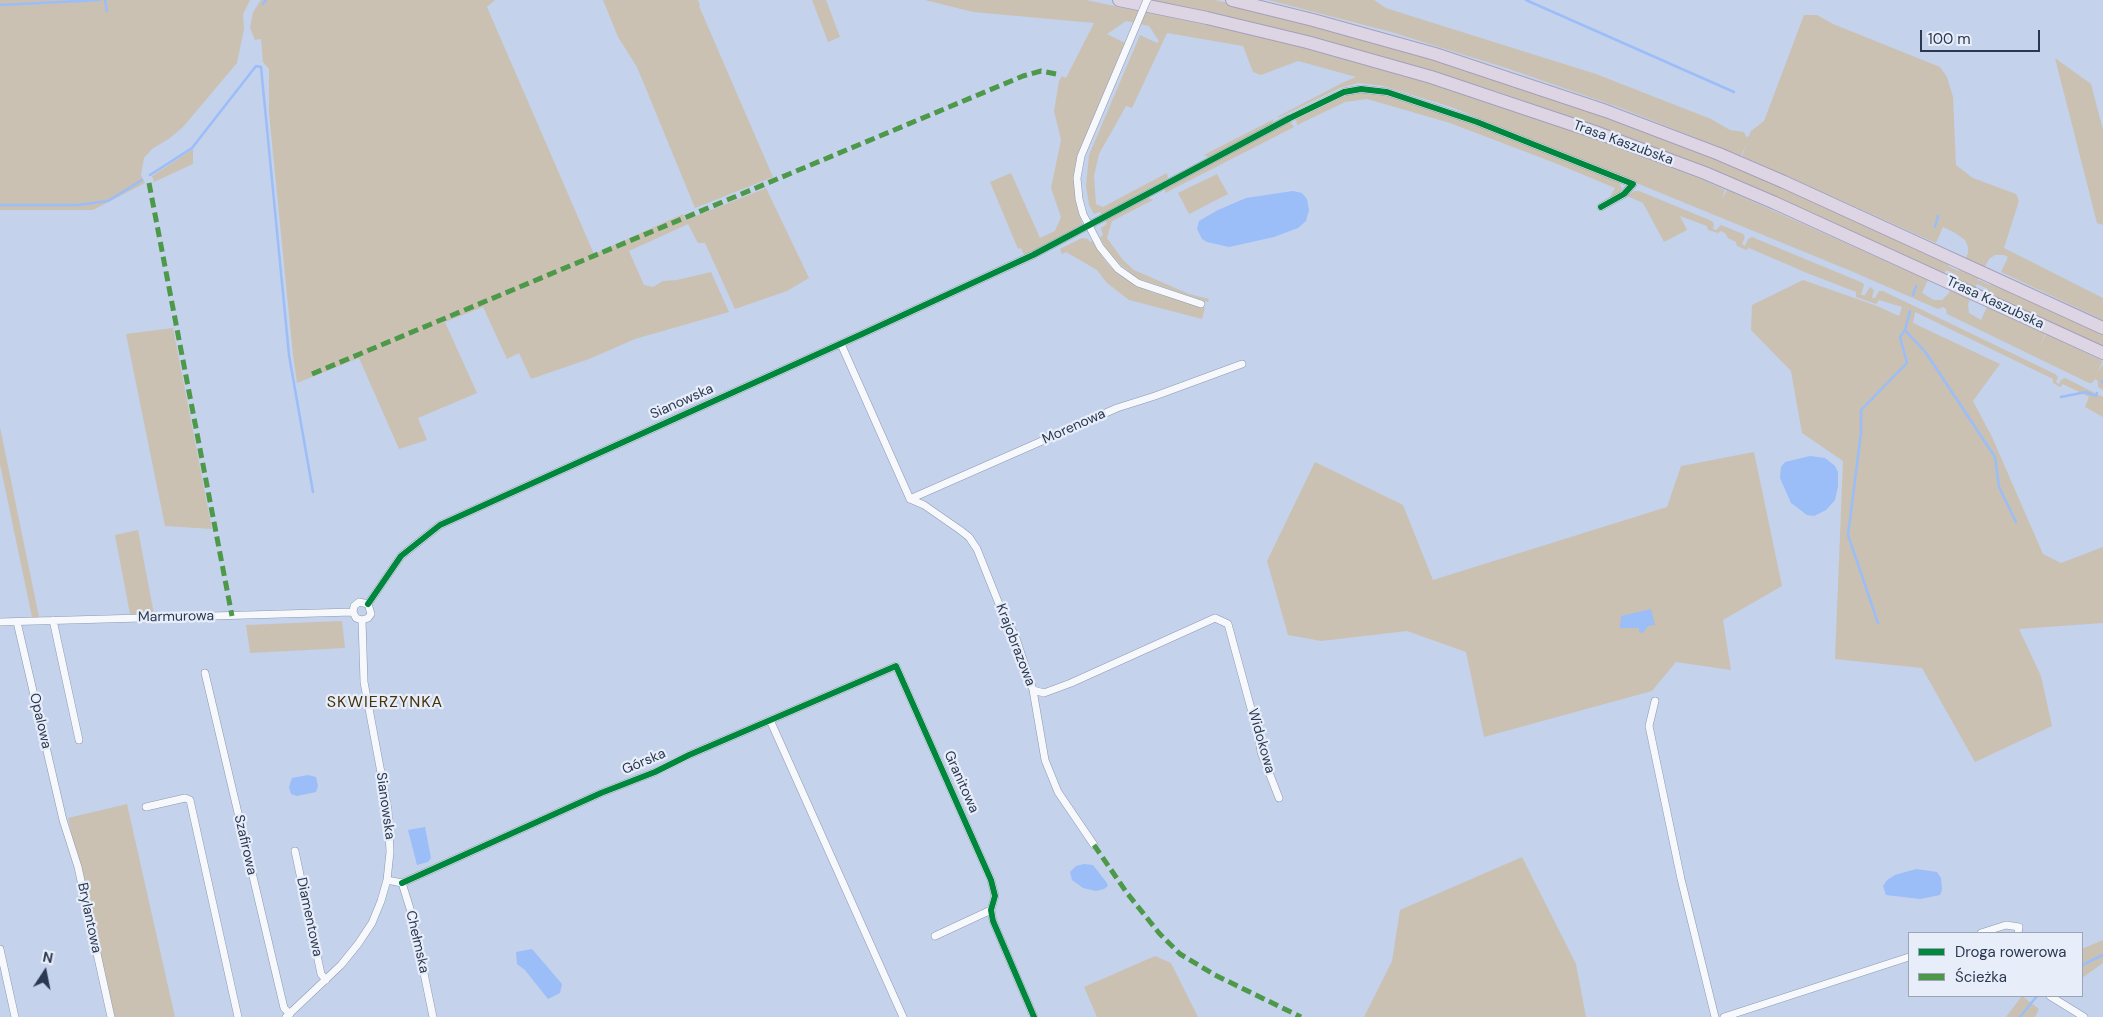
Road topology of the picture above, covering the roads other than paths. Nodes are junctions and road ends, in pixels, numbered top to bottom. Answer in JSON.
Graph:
{"nodes":[{"id":1,"x":1119,"y":0,"type":"edge"},
{"id":2,"x":1147,"y":0,"type":"edge"},
{"id":3,"x":1232,"y":0,"type":"edge"},
{"id":4,"x":1601,"y":207,"type":"dead end"},
{"id":5,"x":1090,"y":226,"type":"junction"},
{"id":6,"x":1200,"y":304,"type":"dead end"},
{"id":7,"x":2103,"y":328,"type":"edge"},
{"id":8,"x":841,"y":344,"type":"junction"},
{"id":9,"x":2103,"y":353,"type":"edge"},
{"id":10,"x":1242,"y":364,"type":"dead end"},
{"id":11,"x":910,"y":499,"type":"junction"},
{"id":12,"x":368,"y":604,"type":"junction"},
{"id":13,"x":353,"y":612,"type":"junction"},
{"id":14,"x":53,"y":620,"type":"junction"},
{"id":15,"x":362,"y":620,"type":"junction"},
{"id":16,"x":0,"y":622,"type":"edge"},
{"id":17,"x":17,"y":622,"type":"junction"},
{"id":18,"x":896,"y":666,"type":"joint"},
{"id":19,"x":205,"y":673,"type":"dead end"},
{"id":20,"x":1033,"y":690,"type":"junction"},
{"id":21,"x":1655,"y":701,"type":"dead end"},
{"id":22,"x":770,"y":720,"type":"junction"},
{"id":23,"x":79,"y":740,"type":"dead end"},
{"id":24,"x":1279,"y":798,"type":"dead end"},
{"id":25,"x":146,"y":807,"type":"dead end"},
{"id":26,"x":63,"y":820,"type":"joint"},
{"id":27,"x":1094,"y":845,"type":"dead end"},
{"id":28,"x":295,"y":851,"type":"dead end"},
{"id":29,"x":387,"y":880,"type":"junction"},
{"id":30,"x":402,"y":883,"type":"junction"},
{"id":31,"x":991,"y":910,"type":"junction"},
{"id":32,"x":1984,"y":932,"type":"edge"},
{"id":33,"x":2018,"y":932,"type":"edge"},
{"id":34,"x":935,"y":936,"type":"dead end"},
{"id":35,"x":0,"y":950,"type":"edge"},
{"id":36,"x":1908,"y":957,"type":"edge"},
{"id":37,"x":326,"y":980,"type":"junction"},
{"id":38,"x":2052,"y":997,"type":"edge"},
{"id":39,"x":288,"y":1015,"type":"edge"},
{"id":40,"x":15,"y":1017,"type":"edge"},
{"id":41,"x":111,"y":1017,"type":"edge"},
{"id":42,"x":238,"y":1017,"type":"edge"},
{"id":43,"x":433,"y":1017,"type":"edge"},
{"id":44,"x":903,"y":1017,"type":"edge"},
{"id":45,"x":1034,"y":1017,"type":"edge"},
{"id":46,"x":1715,"y":1017,"type":"edge"},
{"id":47,"x":1724,"y":1017,"type":"edge"},
{"id":48,"x":2084,"y":1017,"type":"edge"}],
"edges":[{"from":1,"to":9,"type":"highway","name":"Trasa Kaszubska"},
{"from":2,"to":5,"type":"street","bridge":true},
{"from":3,"to":7,"type":"highway","name":"Trasa Kaszubska"},
{"from":4,"to":5,"type":"street","name":"Sianowska"},
{"from":5,"to":6,"type":"street"},
{"from":5,"to":8,"type":"street","name":"Sianowska"},
{"from":8,"to":11,"type":"street"},
{"from":8,"to":12,"type":"street","name":"Sianowska"},
{"from":10,"to":11,"type":"street","name":"Morenowa"},
{"from":11,"to":20,"type":"street","name":"Krajobrazowa"},
{"from":12,"to":13,"type":"street"},
{"from":12,"to":15,"type":"street"},
{"from":13,"to":14,"type":"street","name":"Marmurowa"},
{"from":13,"to":15,"type":"street"},
{"from":14,"to":17,"type":"street","name":"Marmurowa"},
{"from":14,"to":23,"type":"street"},
{"from":15,"to":29,"type":"street","name":"Sianowska"},
{"from":16,"to":17,"type":"street","name":"Marmurowa"},
{"from":17,"to":26,"type":"street","name":"Opalowa"},
{"from":18,"to":22,"type":"street","name":"Górska"},
{"from":18,"to":31,"type":"street","name":"Granitowa"},
{"from":19,"to":39,"type":"street","name":"Szafirowa"},
{"from":20,"to":24,"type":"street","name":"Widokowa"},
{"from":20,"to":27,"type":"street","name":"Krajobrazowa"},
{"from":21,"to":46,"type":"street"},
{"from":22,"to":30,"type":"street","name":"Górska"},
{"from":22,"to":44,"type":"street"},
{"from":25,"to":42,"type":"street"},
{"from":26,"to":41,"type":"street","name":"Brylantowa"},
{"from":28,"to":37,"type":"street","name":"Diamentowa"},
{"from":29,"to":30,"type":"street"},
{"from":29,"to":37,"type":"street","name":"Sianowska"},
{"from":30,"to":43,"type":"street","name":"Chełmska"},
{"from":31,"to":34,"type":"street"},
{"from":31,"to":45,"type":"street"},
{"from":32,"to":33,"type":"street"},
{"from":35,"to":40,"type":"street"},
{"from":36,"to":47,"type":"street"},
{"from":37,"to":39,"type":"street","name":"Sianowska"},
{"from":38,"to":48,"type":"street"}]}
